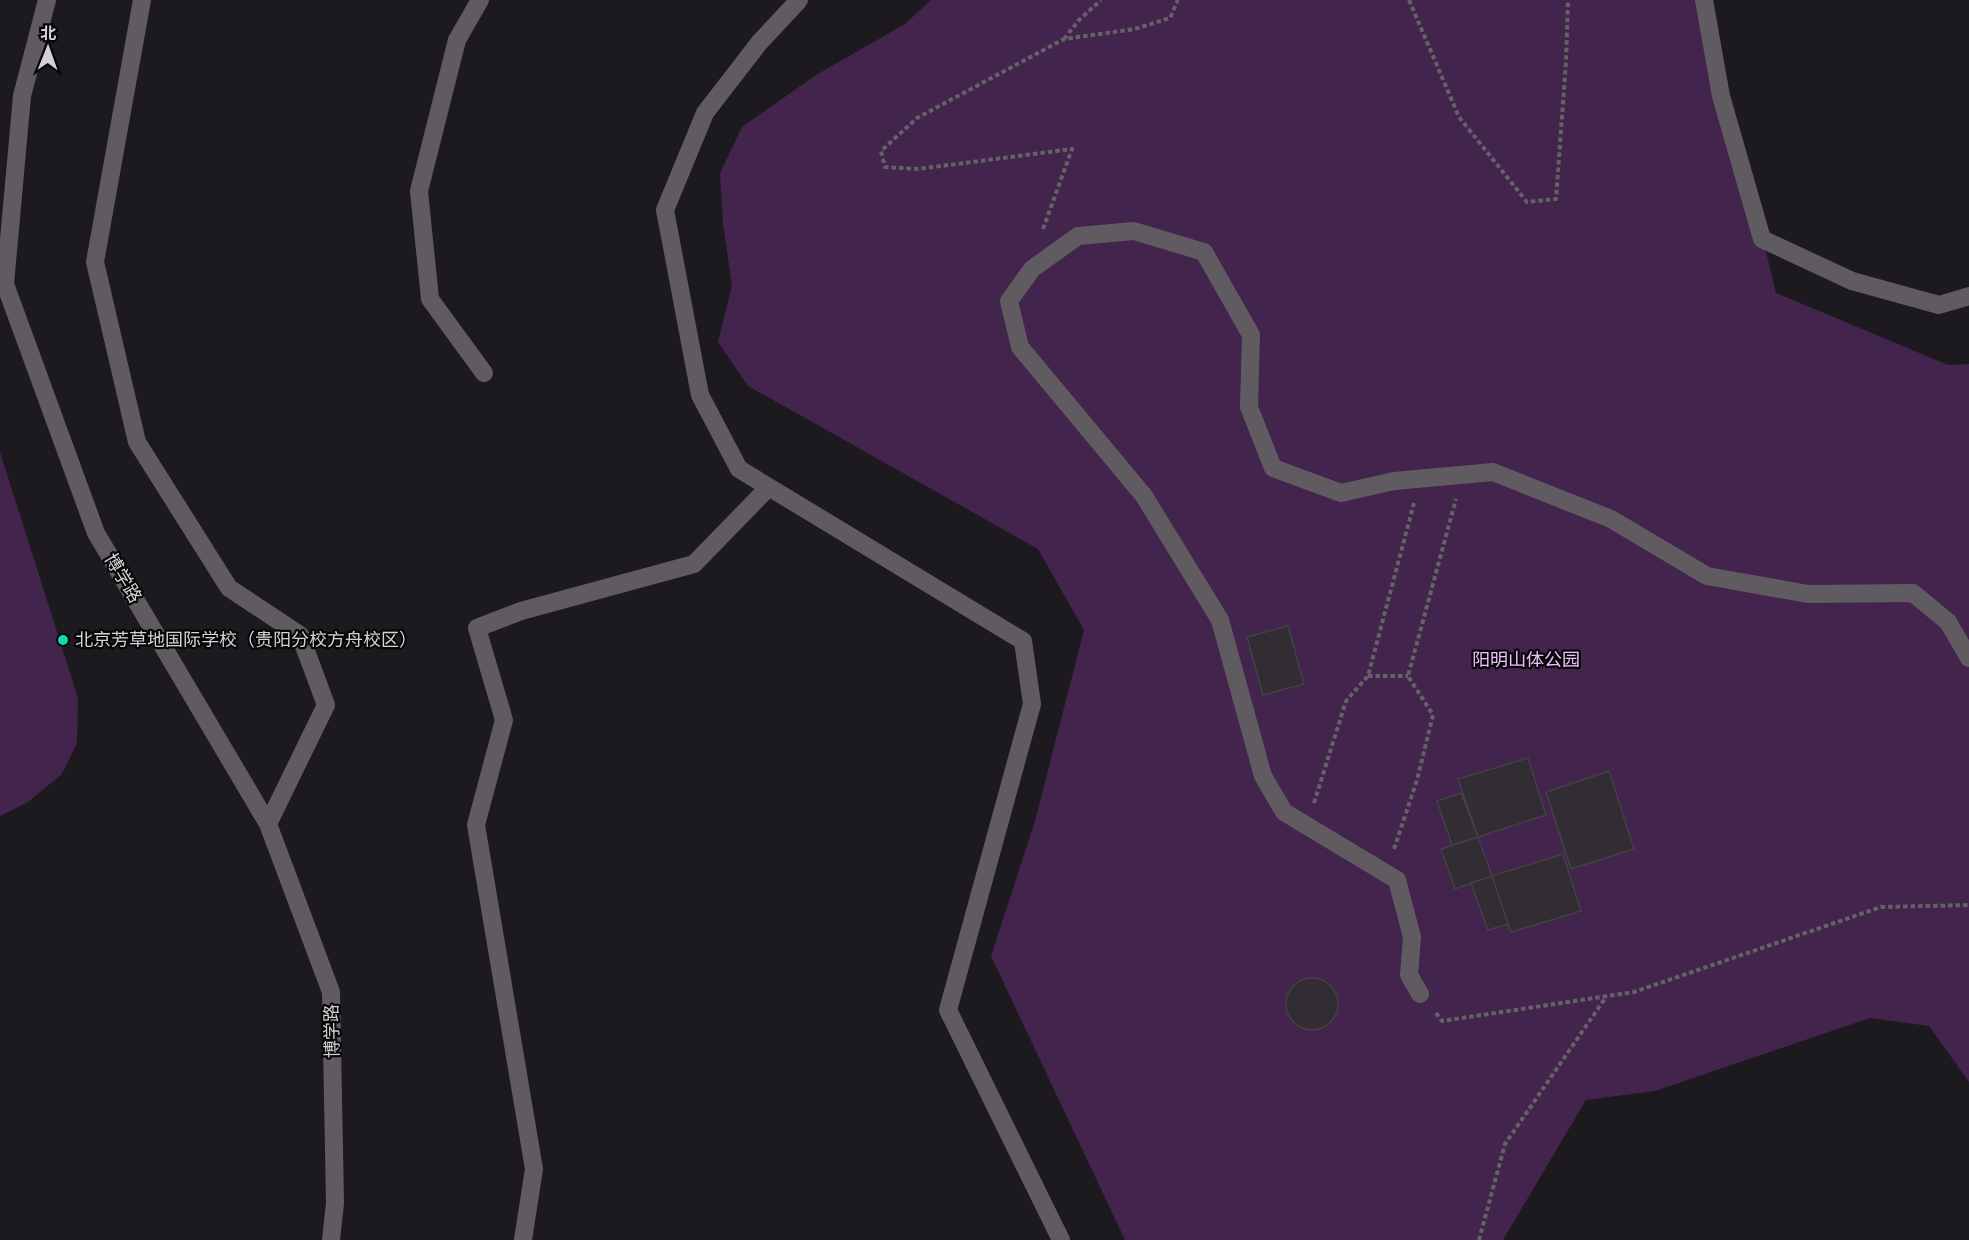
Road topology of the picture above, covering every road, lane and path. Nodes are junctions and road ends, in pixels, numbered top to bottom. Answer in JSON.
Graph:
{"nodes":[{"id":1,"x":46,"y":0,"type":"edge"},
{"id":2,"x":142,"y":0,"type":"edge"},
{"id":3,"x":480,"y":0,"type":"edge"},
{"id":4,"x":799,"y":0,"type":"edge"},
{"id":5,"x":1101,"y":0,"type":"edge"},
{"id":6,"x":1178,"y":0,"type":"edge"},
{"id":7,"x":1409,"y":0,"type":"edge"},
{"id":8,"x":1568,"y":0,"type":"edge"},
{"id":9,"x":1704,"y":0,"type":"edge"},
{"id":10,"x":1064,"y":39,"type":"junction"},
{"id":11,"x":1049,"y":256,"type":"junction"},
{"id":12,"x":3,"y":285,"type":"edge"},
{"id":13,"x":1969,"y":296,"type":"edge"},
{"id":14,"x":484,"y":374,"type":"dead end"},
{"id":15,"x":1463,"y":475,"type":"junction"},
{"id":16,"x":1420,"y":479,"type":"junction"},
{"id":17,"x":769,"y":487,"type":"junction"},
{"id":18,"x":1969,"y":658,"type":"edge"},
{"id":19,"x":1368,"y":676,"type":"junction"},
{"id":20,"x":1408,"y":676,"type":"junction"},
{"id":21,"x":268,"y":824,"type":"junction"},
{"id":22,"x":1307,"y":826,"type":"junction"},
{"id":23,"x":1386,"y":874,"type":"junction"},
{"id":24,"x":1969,"y":905,"type":"edge"},
{"id":25,"x":1420,"y":994,"type":"joint"},
{"id":26,"x":1607,"y":996,"type":"junction"},
{"id":27,"x":331,"y":1240,"type":"edge"},
{"id":28,"x":523,"y":1240,"type":"edge"},
{"id":29,"x":1061,"y":1240,"type":"edge"},
{"id":30,"x":1479,"y":1240,"type":"edge"}],
"edges":[{"from":1,"to":12,"type":"street","name":"博学路"},
{"from":2,"to":21,"type":"street"},
{"from":3,"to":14,"type":"street"},
{"from":4,"to":17,"type":"street"},
{"from":5,"to":10,"type":"path"},
{"from":6,"to":10,"type":"path"},
{"from":7,"to":8,"type":"path"},
{"from":9,"to":13,"type":"street"},
{"from":10,"to":11,"type":"path"},
{"from":11,"to":16,"type":"street"},
{"from":11,"to":22,"type":"street"},
{"from":12,"to":21,"type":"street","name":"博学路"},
{"from":15,"to":16,"type":"street"},
{"from":15,"to":18,"type":"street"},
{"from":15,"to":20,"type":"path"},
{"from":16,"to":19,"type":"path"},
{"from":17,"to":28,"type":"street"},
{"from":17,"to":29,"type":"street"},
{"from":19,"to":20,"type":"path"},
{"from":19,"to":22,"type":"path"},
{"from":20,"to":23,"type":"path"},
{"from":21,"to":27,"type":"street","name":"博学路"},
{"from":22,"to":23,"type":"street"},
{"from":23,"to":25,"type":"street"},
{"from":24,"to":26,"type":"path"},
{"from":25,"to":26,"type":"path"},
{"from":26,"to":30,"type":"path"}]}
